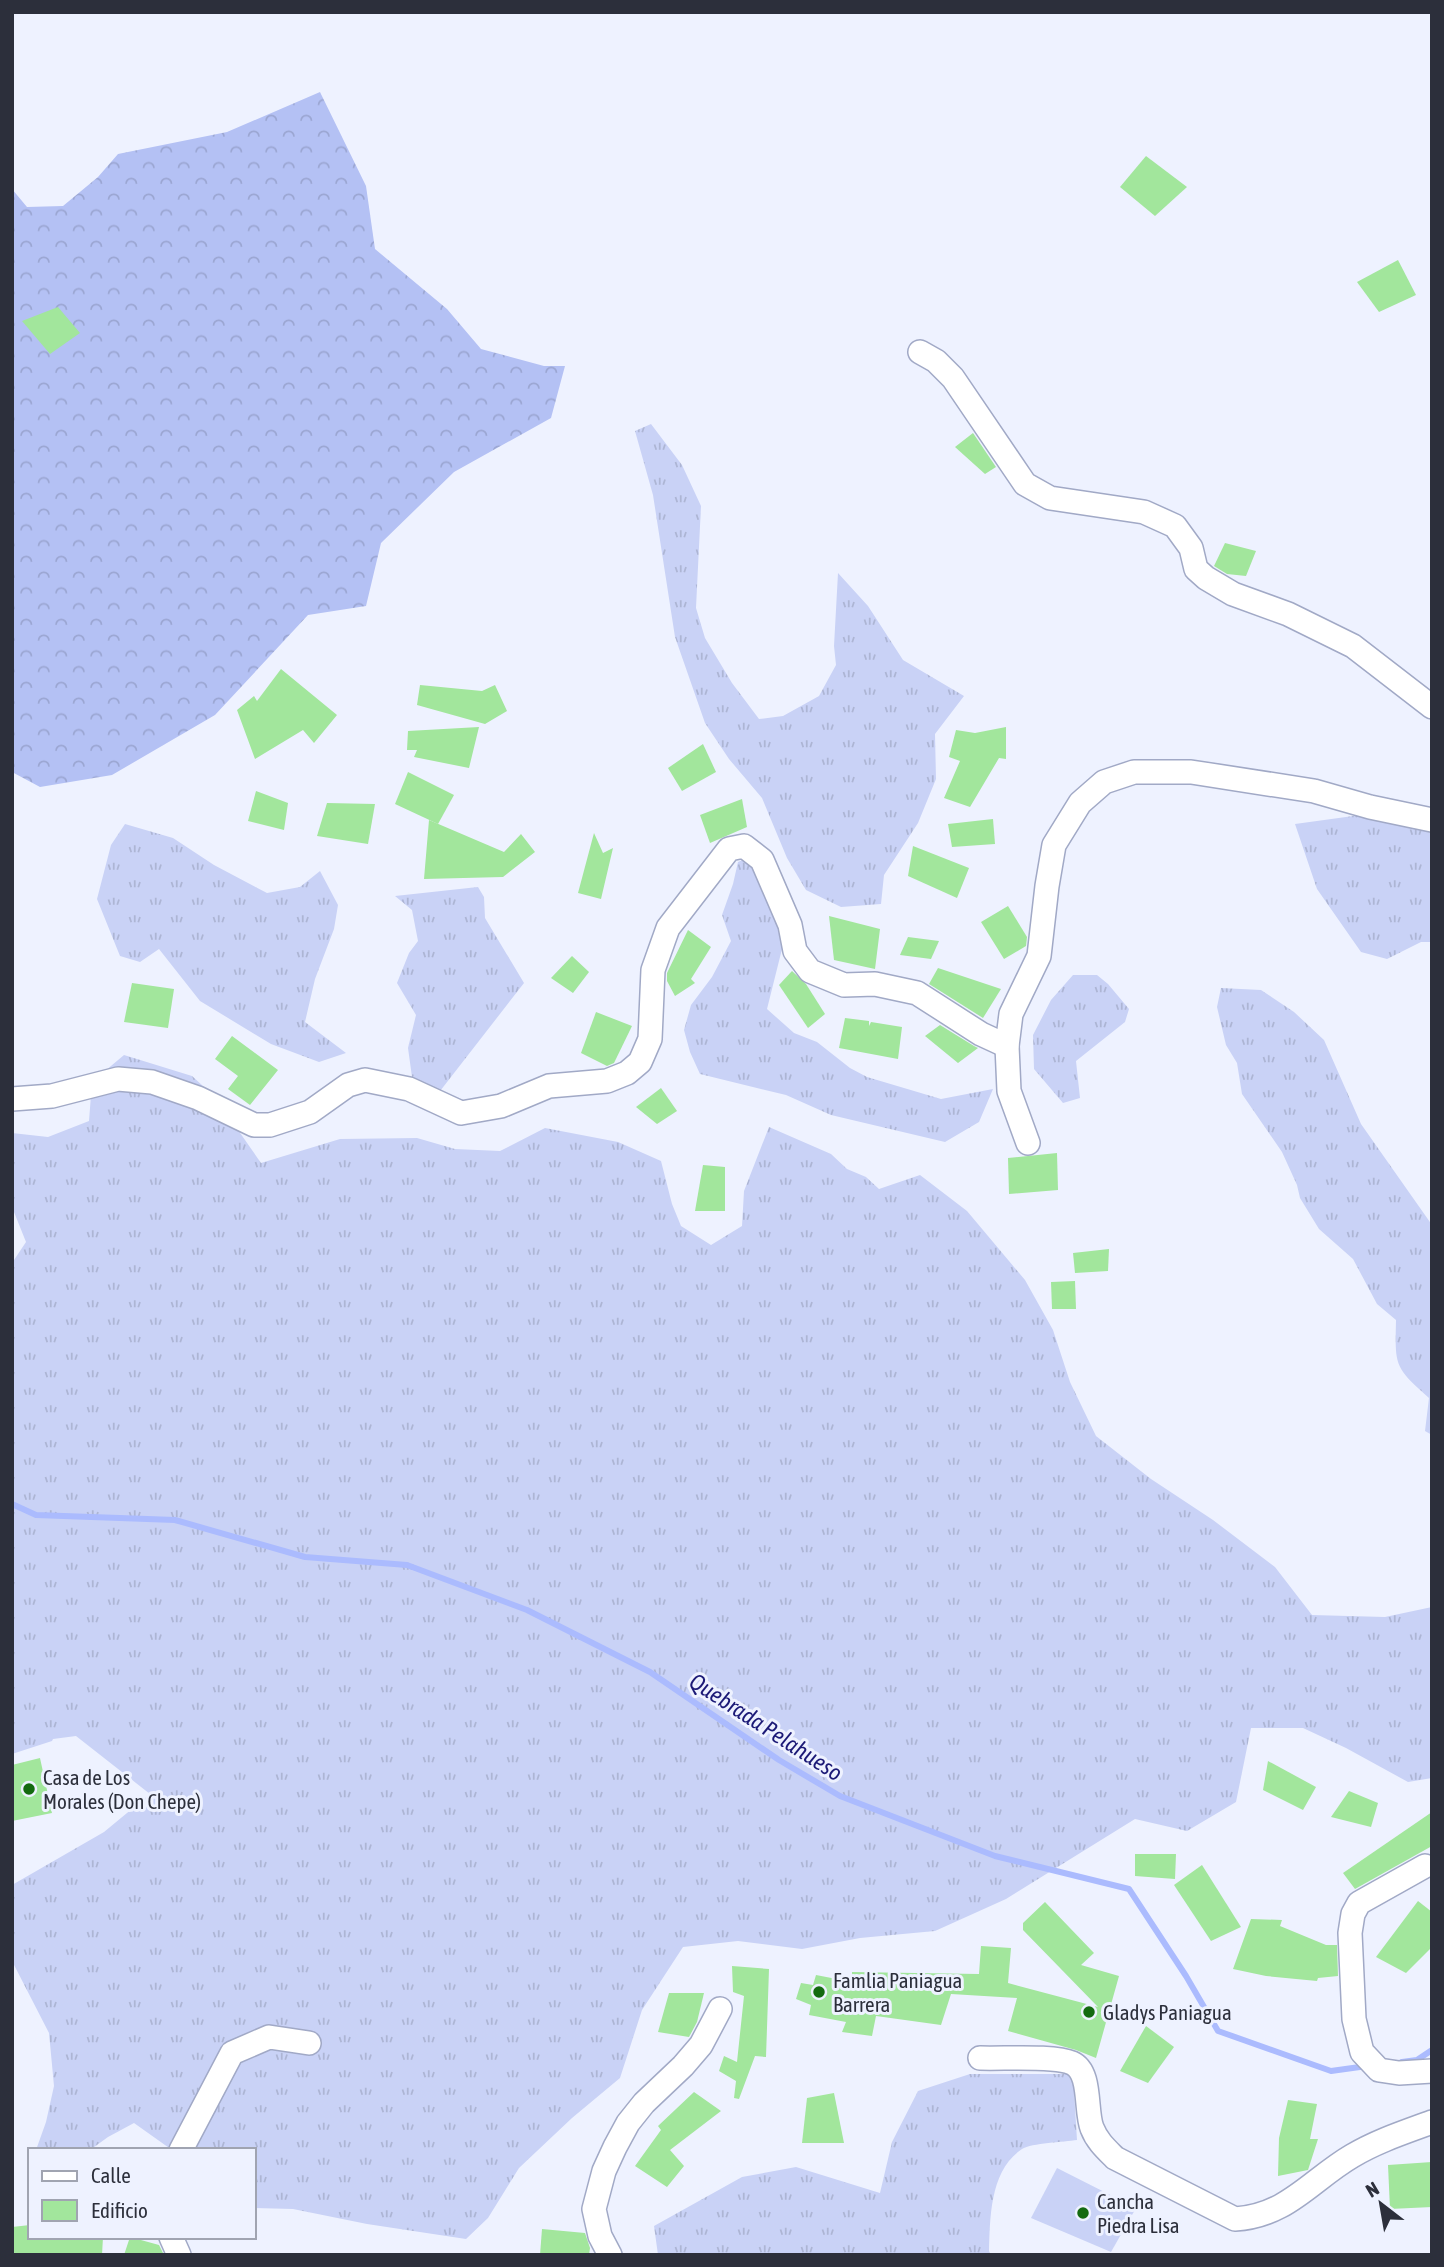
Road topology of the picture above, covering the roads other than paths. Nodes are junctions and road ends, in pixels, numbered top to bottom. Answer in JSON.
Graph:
{"nodes":[{"id":1,"x":920,"y":352,"type":"dead end"},
{"id":2,"x":1432,"y":707,"type":"edge"},
{"id":3,"x":1432,"y":820,"type":"edge"},
{"id":4,"x":1007,"y":1046,"type":"junction"},
{"id":5,"x":12,"y":1098,"type":"edge"},
{"id":6,"x":1028,"y":1143,"type":"dead end"},
{"id":7,"x":1425,"y":1866,"type":"dead end"},
{"id":8,"x":720,"y":2009,"type":"dead end"},
{"id":9,"x":309,"y":2043,"type":"dead end"},
{"id":10,"x":980,"y":2058,"type":"dead end"},
{"id":11,"x":1432,"y":2071,"type":"edge"},
{"id":12,"x":1432,"y":2122,"type":"edge"},
{"id":13,"x":182,"y":2148,"type":"edge"},
{"id":14,"x":172,"y":2239,"type":"edge"},
{"id":15,"x":179,"y":2255,"type":"edge"},
{"id":16,"x":610,"y":2255,"type":"edge"}],
"edges":[{"from":1,"to":2,"type":"street"},
{"from":3,"to":4,"type":"street"},
{"from":4,"to":5,"type":"street"},
{"from":4,"to":6,"type":"street"},
{"from":7,"to":11,"type":"street"},
{"from":8,"to":16,"type":"street"},
{"from":9,"to":13,"type":"street"},
{"from":10,"to":12,"type":"street"},
{"from":14,"to":15,"type":"street"}]}
